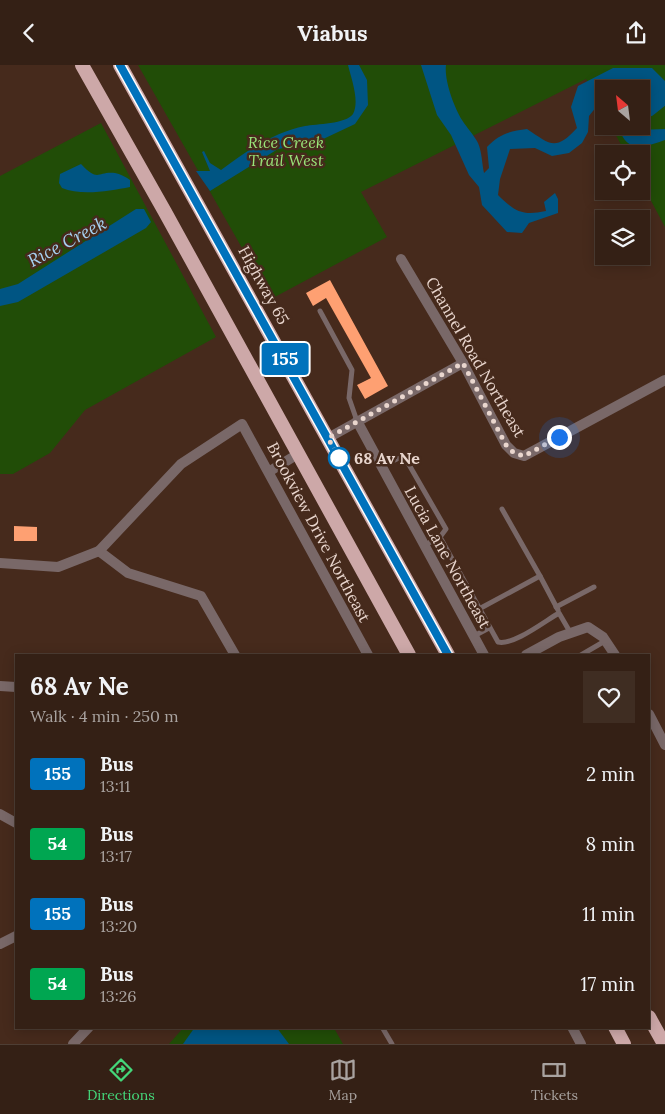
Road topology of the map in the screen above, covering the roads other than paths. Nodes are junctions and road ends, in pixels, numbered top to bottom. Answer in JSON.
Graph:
{"nodes":[{"id":1,"x":82,"y":65,"type":"edge"},
{"id":2,"x":120,"y":65,"type":"edge"},
{"id":3,"x":401,"y":259,"type":"dead end"},
{"id":4,"x":320,"y":311,"type":"dead end"},
{"id":5,"x":463,"y":363,"type":"junction"},
{"id":6,"x":665,"y":380,"type":"edge"},
{"id":7,"x":357,"y":421,"type":"junction"},
{"id":8,"x":328,"y":438,"type":"junction"},
{"id":9,"x":298,"y":454,"type":"junction"},
{"id":10,"x":382,"y":466,"type":"junction"},
{"id":11,"x":270,"y":471,"type":"junction"},
{"id":12,"x":502,"y":509,"type":"dead end"},
{"id":13,"x":440,"y":537,"type":"junction"},
{"id":14,"x":425,"y":545,"type":"junction"},
{"id":15,"x":99,"y":551,"type":"junction"},
{"id":16,"x":0,"y":563,"type":"edge"},
{"id":17,"x":540,"y":576,"type":"junction"},
{"id":18,"x":594,"y":587,"type":"dead end"},
{"id":19,"x":479,"y":609,"type":"junction"},
{"id":20,"x":558,"y":610,"type":"junction"},
{"id":21,"x":489,"y":627,"type":"junction"},
{"id":22,"x":570,"y":633,"type":"junction"},
{"id":23,"x":474,"y":636,"type":"junction"},
{"id":24,"x":606,"y":641,"type":"junction"},
{"id":25,"x":235,"y":654,"type":"edge"},
{"id":26,"x":367,"y":654,"type":"edge"},
{"id":27,"x":408,"y":654,"type":"edge"},
{"id":28,"x":447,"y":654,"type":"edge"},
{"id":29,"x":483,"y":654,"type":"edge"},
{"id":30,"x":528,"y":654,"type":"edge"},
{"id":31,"x":583,"y":654,"type":"edge"},
{"id":32,"x":613,"y":654,"type":"edge"},
{"id":33,"x":0,"y":686,"type":"edge"},
{"id":34,"x":15,"y":687,"type":"edge"},
{"id":35,"x":650,"y":716,"type":"edge"},
{"id":36,"x":665,"y":745,"type":"edge"},
{"id":37,"x":0,"y":814,"type":"edge"},
{"id":38,"x":15,"y":822,"type":"edge"},
{"id":39,"x":15,"y":936,"type":"edge"},
{"id":40,"x":0,"y":944,"type":"edge"},
{"id":41,"x":650,"y":1019,"type":"edge"},
{"id":42,"x":87,"y":1029,"type":"edge"},
{"id":43,"x":383,"y":1029,"type":"edge"},
{"id":44,"x":573,"y":1029,"type":"edge"},
{"id":45,"x":616,"y":1029,"type":"edge"},
{"id":46,"x":73,"y":1044,"type":"edge"},
{"id":47,"x":392,"y":1044,"type":"edge"},
{"id":48,"x":581,"y":1044,"type":"edge"},
{"id":49,"x":624,"y":1044,"type":"edge"},
{"id":50,"x":664,"y":1044,"type":"edge"}],
"edges":[{"from":1,"to":9,"type":"highway"},
{"from":2,"to":8,"type":"highway","name":"Highway 65"},
{"from":3,"to":5,"type":"street","name":"Channel Road Northeast"},
{"from":4,"to":7,"type":"lane"},
{"from":5,"to":6,"type":"street","name":"Channel Road Northeast"},
{"from":5,"to":7,"type":"street"},
{"from":7,"to":8,"type":"street"},
{"from":7,"to":10,"type":"street","name":"Lucia Lane Northeast"},
{"from":8,"to":28,"type":"highway","name":"Highway 65"},
{"from":9,"to":11,"type":"street"},
{"from":9,"to":27,"type":"highway"},
{"from":10,"to":13,"type":"lane"},
{"from":10,"to":14,"type":"street","name":"Lucia Lane Northeast"},
{"from":11,"to":15,"type":"street","name":"Brookview Drive Northeast"},
{"from":11,"to":26,"type":"street","name":"Brookview Drive Northeast"},
{"from":12,"to":17,"type":"lane"},
{"from":13,"to":14,"type":"lane"},
{"from":13,"to":19,"type":"lane"},
{"from":14,"to":23,"type":"street","name":"Lucia Lane Northeast"},
{"from":15,"to":16,"type":"street"},
{"from":15,"to":25,"type":"street"},
{"from":17,"to":19,"type":"lane"},
{"from":17,"to":20,"type":"lane"},
{"from":18,"to":20,"type":"lane"},
{"from":19,"to":21,"type":"lane"},
{"from":20,"to":21,"type":"lane"},
{"from":20,"to":22,"type":"lane"},
{"from":21,"to":23,"type":"lane"},
{"from":22,"to":24,"type":"street"},
{"from":22,"to":30,"type":"street"},
{"from":23,"to":29,"type":"street","name":"Lucia Lane Northeast"},
{"from":24,"to":31,"type":"lane"},
{"from":24,"to":32,"type":"street"},
{"from":33,"to":34,"type":"street"},
{"from":35,"to":36,"type":"street"},
{"from":37,"to":38,"type":"street"},
{"from":39,"to":40,"type":"street"},
{"from":41,"to":50,"type":"highway"},
{"from":42,"to":46,"type":"street"},
{"from":43,"to":47,"type":"lane"},
{"from":44,"to":48,"type":"street"},
{"from":45,"to":49,"type":"highway"}]}
